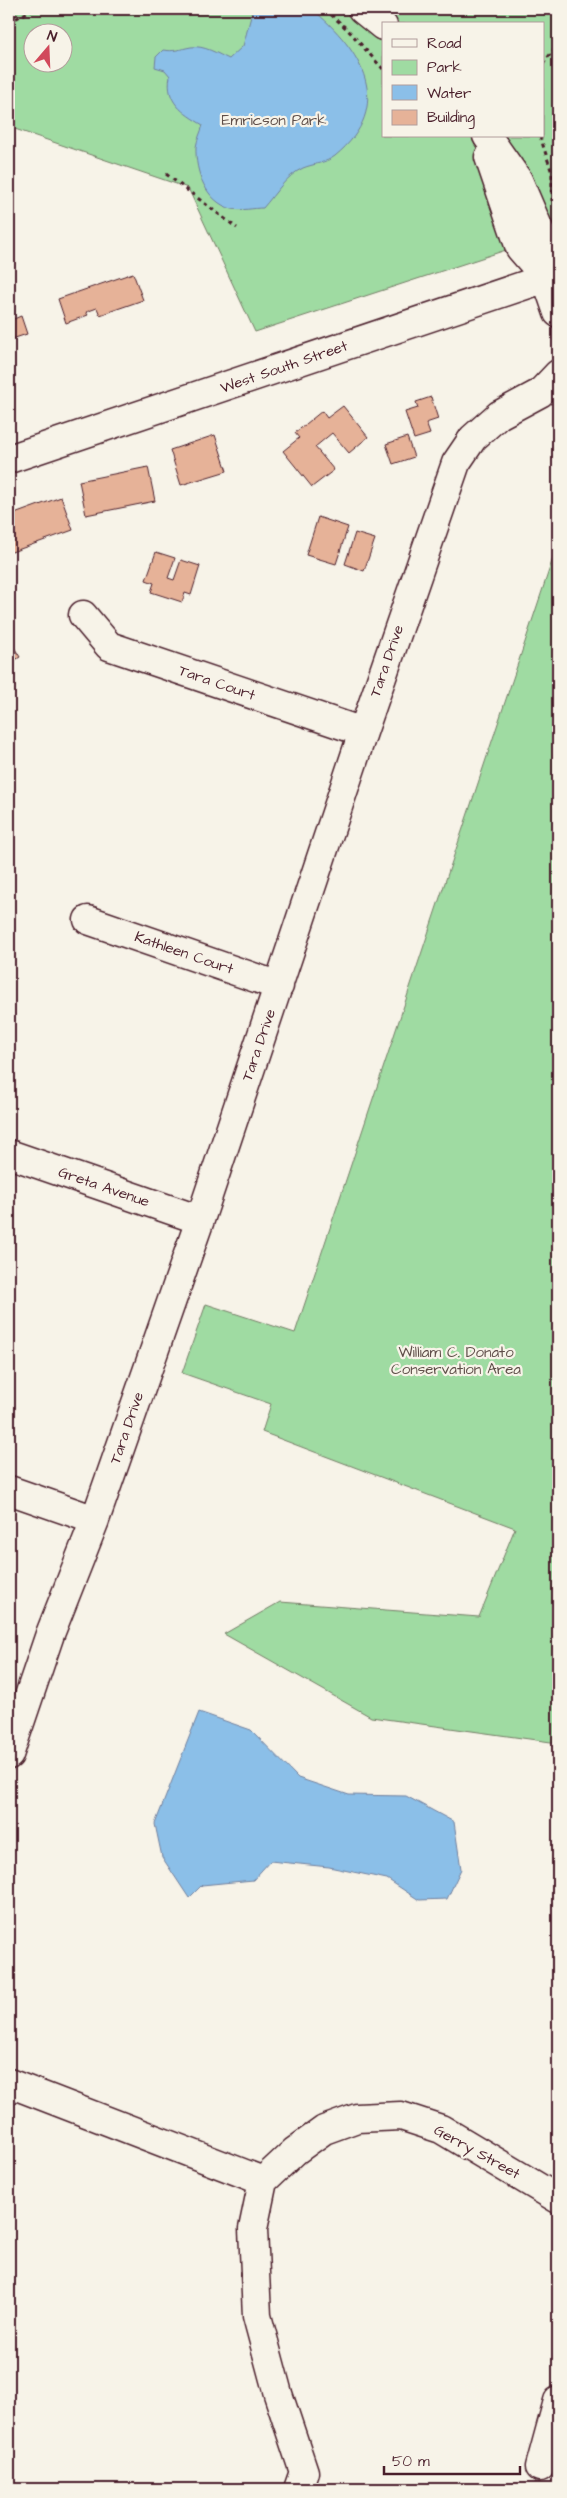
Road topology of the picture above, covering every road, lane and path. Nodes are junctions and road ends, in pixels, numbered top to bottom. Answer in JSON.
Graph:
{"nodes":[{"id":1,"x":34,"y":9,"type":"edge"},
{"id":2,"x":325,"y":9,"type":"edge"},
{"id":3,"x":362,"y":9,"type":"edge"},
{"id":4,"x":9,"y":22,"type":"edge"},
{"id":5,"x":382,"y":25,"type":"edge"},
{"id":6,"x":558,"y":44,"type":"edge"},
{"id":7,"x":544,"y":63,"type":"edge"},
{"id":8,"x":382,"y":69,"type":"edge"},
{"id":9,"x":481,"y":138,"type":"edge"},
{"id":10,"x":488,"y":138,"type":"edge"},
{"id":11,"x":541,"y":138,"type":"edge"},
{"id":12,"x":166,"y":174,"type":"dead end"},
{"id":13,"x":237,"y":228,"type":"dead end"},
{"id":14,"x":540,"y":229,"type":"junction"},
{"id":15,"x":552,"y":276,"type":"edge"},
{"id":16,"x":558,"y":313,"type":"edge"},
{"id":17,"x":558,"y":374,"type":"edge"},
{"id":18,"x":9,"y":460,"type":"edge"},
{"id":19,"x":83,"y":615,"type":"dead end"},
{"id":20,"x":363,"y":732,"type":"junction"},
{"id":21,"x":88,"y":920,"type":"dead end"},
{"id":22,"x":279,"y":986,"type":"junction"},
{"id":23,"x":9,"y":1154,"type":"edge"},
{"id":24,"x":200,"y":1220,"type":"junction"},
{"id":25,"x":9,"y":1490,"type":"edge"},
{"id":26,"x":95,"y":1520,"type":"junction"},
{"id":27,"x":9,"y":1755,"type":"edge"},
{"id":28,"x":9,"y":2083,"type":"edge"},
{"id":29,"x":264,"y":2181,"type":"junction"},
{"id":30,"x":558,"y":2199,"type":"edge"},
{"id":31,"x":558,"y":2401,"type":"edge"},
{"id":32,"x":540,"y":2467,"type":"dead end"},
{"id":33,"x":298,"y":2489,"type":"edge"}],
"edges":[{"from":1,"to":4,"type":"path"},
{"from":2,"to":8,"type":"path"},
{"from":3,"to":5,"type":"street"},
{"from":6,"to":7,"type":"path"},
{"from":9,"to":15,"type":"street"},
{"from":10,"to":14,"type":"street"},
{"from":11,"to":14,"type":"path"},
{"from":12,"to":13,"type":"path"},
{"from":14,"to":15,"type":"street"},
{"from":15,"to":16,"type":"street"},
{"from":15,"to":18,"type":"street","name":"West South Street"},
{"from":17,"to":20,"type":"street","name":"Tara Drive"},
{"from":19,"to":20,"type":"street","name":"Tara Court"},
{"from":20,"to":22,"type":"street","name":"Tara Drive"},
{"from":21,"to":22,"type":"street","name":"Kathleen Court"},
{"from":22,"to":24,"type":"street","name":"Tara Drive"},
{"from":23,"to":24,"type":"street","name":"Greta Avenue"},
{"from":24,"to":26,"type":"street","name":"Tara Drive"},
{"from":25,"to":26,"type":"street"},
{"from":26,"to":27,"type":"street","name":"Tara Drive"},
{"from":28,"to":29,"type":"street"},
{"from":29,"to":30,"type":"street","name":"Gerry Street"},
{"from":29,"to":33,"type":"street"},
{"from":31,"to":32,"type":"street"}]}
